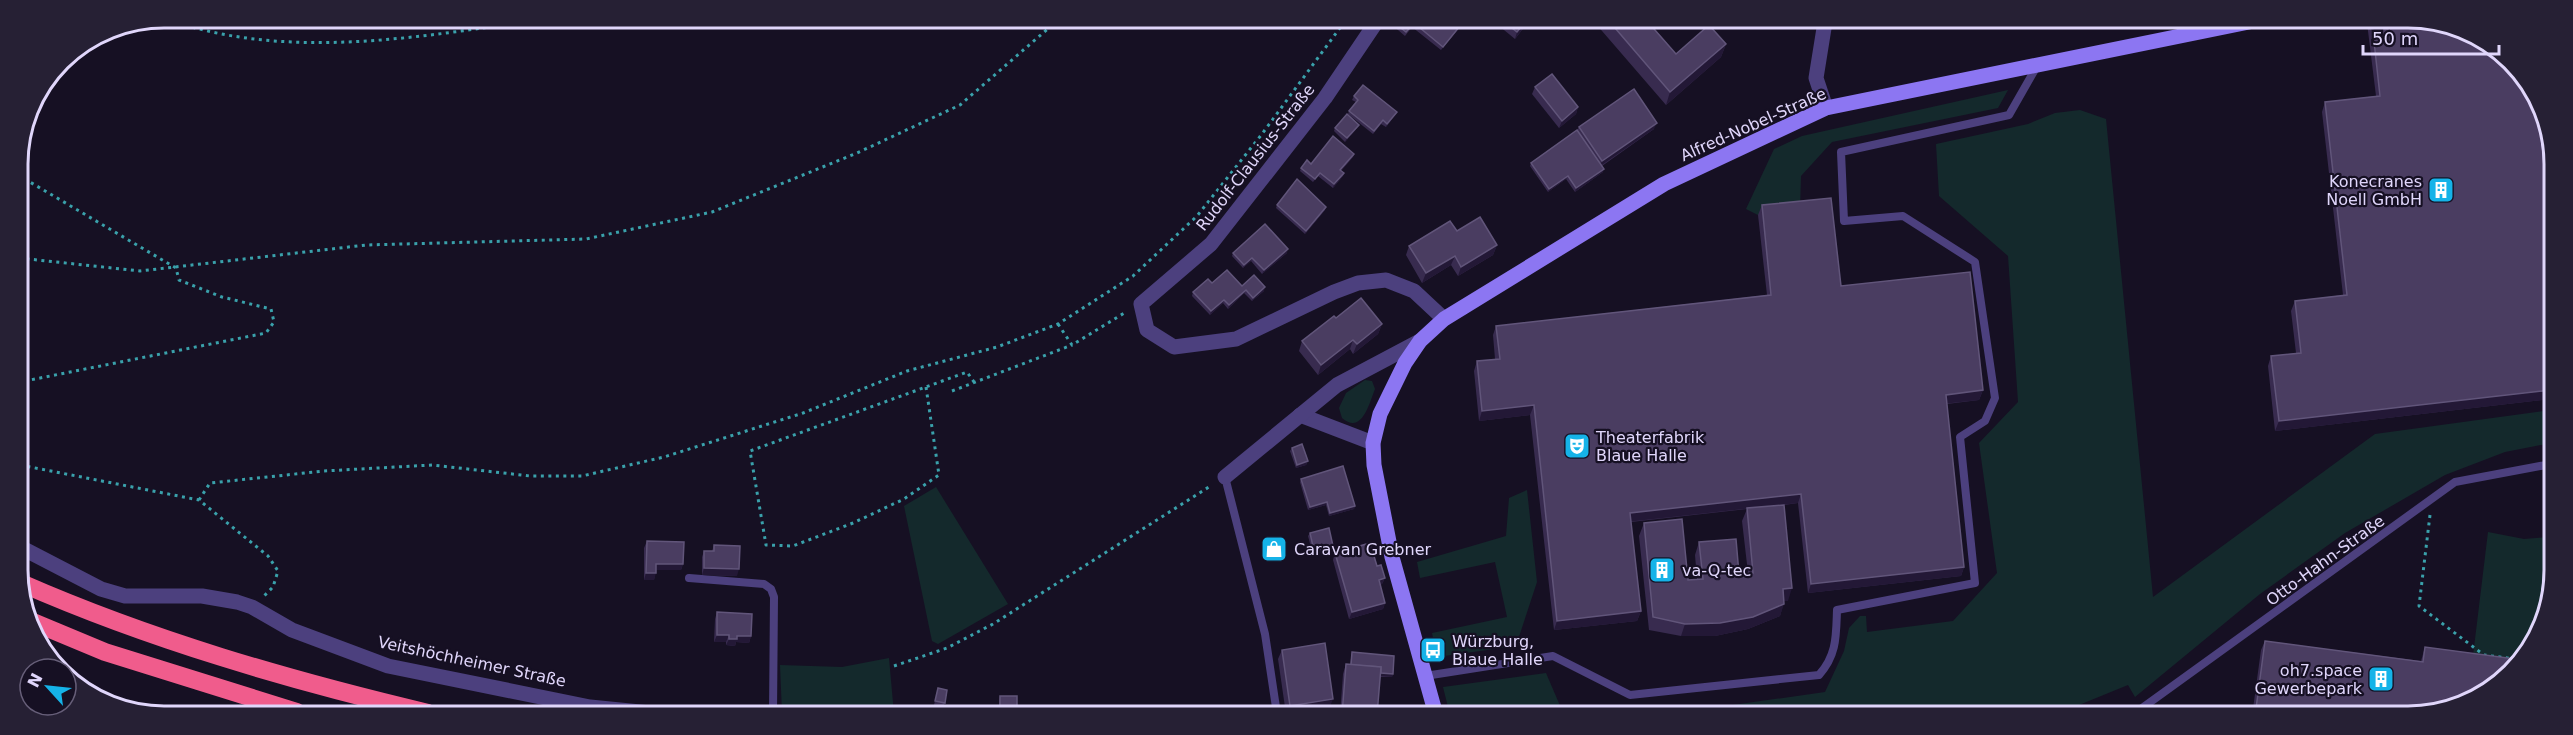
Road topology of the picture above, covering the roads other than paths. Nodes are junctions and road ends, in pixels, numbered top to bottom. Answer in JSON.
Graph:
{"nodes":[{"id":1,"x":1372,"y":28,"type":"edge"},
{"id":2,"x":1824,"y":28,"type":"edge"},
{"id":3,"x":2220,"y":28,"type":"edge"},
{"id":4,"x":2038,"y":65,"type":"junction"},
{"id":5,"x":1826,"y":108,"type":"junction"},
{"id":6,"x":1444,"y":319,"type":"junction"},
{"id":7,"x":1420,"y":341,"type":"junction"},
{"id":8,"x":1300,"y":415,"type":"junction"},
{"id":9,"x":1373,"y":443,"type":"junction"},
{"id":10,"x":2544,"y":465,"type":"edge"},
{"id":11,"x":1225,"y":477,"type":"joint"},
{"id":12,"x":28,"y":551,"type":"edge"},
{"id":13,"x":689,"y":578,"type":"dead end"},
{"id":14,"x":30,"y":587,"type":"edge"},
{"id":15,"x":40,"y":625,"type":"edge"},
{"id":16,"x":1425,"y":676,"type":"junction"},
{"id":17,"x":278,"y":706,"type":"edge"},
{"id":18,"x":401,"y":706,"type":"edge"},
{"id":19,"x":586,"y":706,"type":"edge"},
{"id":20,"x":772,"y":706,"type":"edge"},
{"id":21,"x":1276,"y":706,"type":"edge"},
{"id":22,"x":1433,"y":706,"type":"edge"},
{"id":23,"x":2145,"y":706,"type":"edge"}],
"edges":[{"from":1,"to":6,"type":"street","name":"Rudolf-Clausius-Straße"},
{"from":2,"to":5,"type":"street"},
{"from":3,"to":4,"type":"street","name":"Alfred-Nobel-Straße"},
{"from":4,"to":5,"type":"street","name":"Alfred-Nobel-Straße"},
{"from":4,"to":16,"type":"lane"},
{"from":5,"to":6,"type":"street","name":"Alfred-Nobel-Straße"},
{"from":6,"to":7,"type":"street","name":"Alfred-Nobel-Straße"},
{"from":7,"to":8,"type":"street","name":"Alfred-Nobel-Straße"},
{"from":7,"to":9,"type":"street","name":"Alfred-Nobel-Straße"},
{"from":8,"to":9,"type":"street"},
{"from":8,"to":11,"type":"street","name":"Alfred-Nobel-Straße"},
{"from":9,"to":16,"type":"street","name":"Alfred-Nobel-Straße"},
{"from":10,"to":23,"type":"lane","name":"Otto-Hahn-Straße"},
{"from":11,"to":21,"type":"lane"},
{"from":12,"to":19,"type":"street","name":"Veitshöchheimer Straße"},
{"from":13,"to":20,"type":"lane"},
{"from":14,"to":18,"type":"highway"},
{"from":15,"to":17,"type":"highway"},
{"from":16,"to":22,"type":"street","name":"Alfred-Nobel-Straße"}]}
